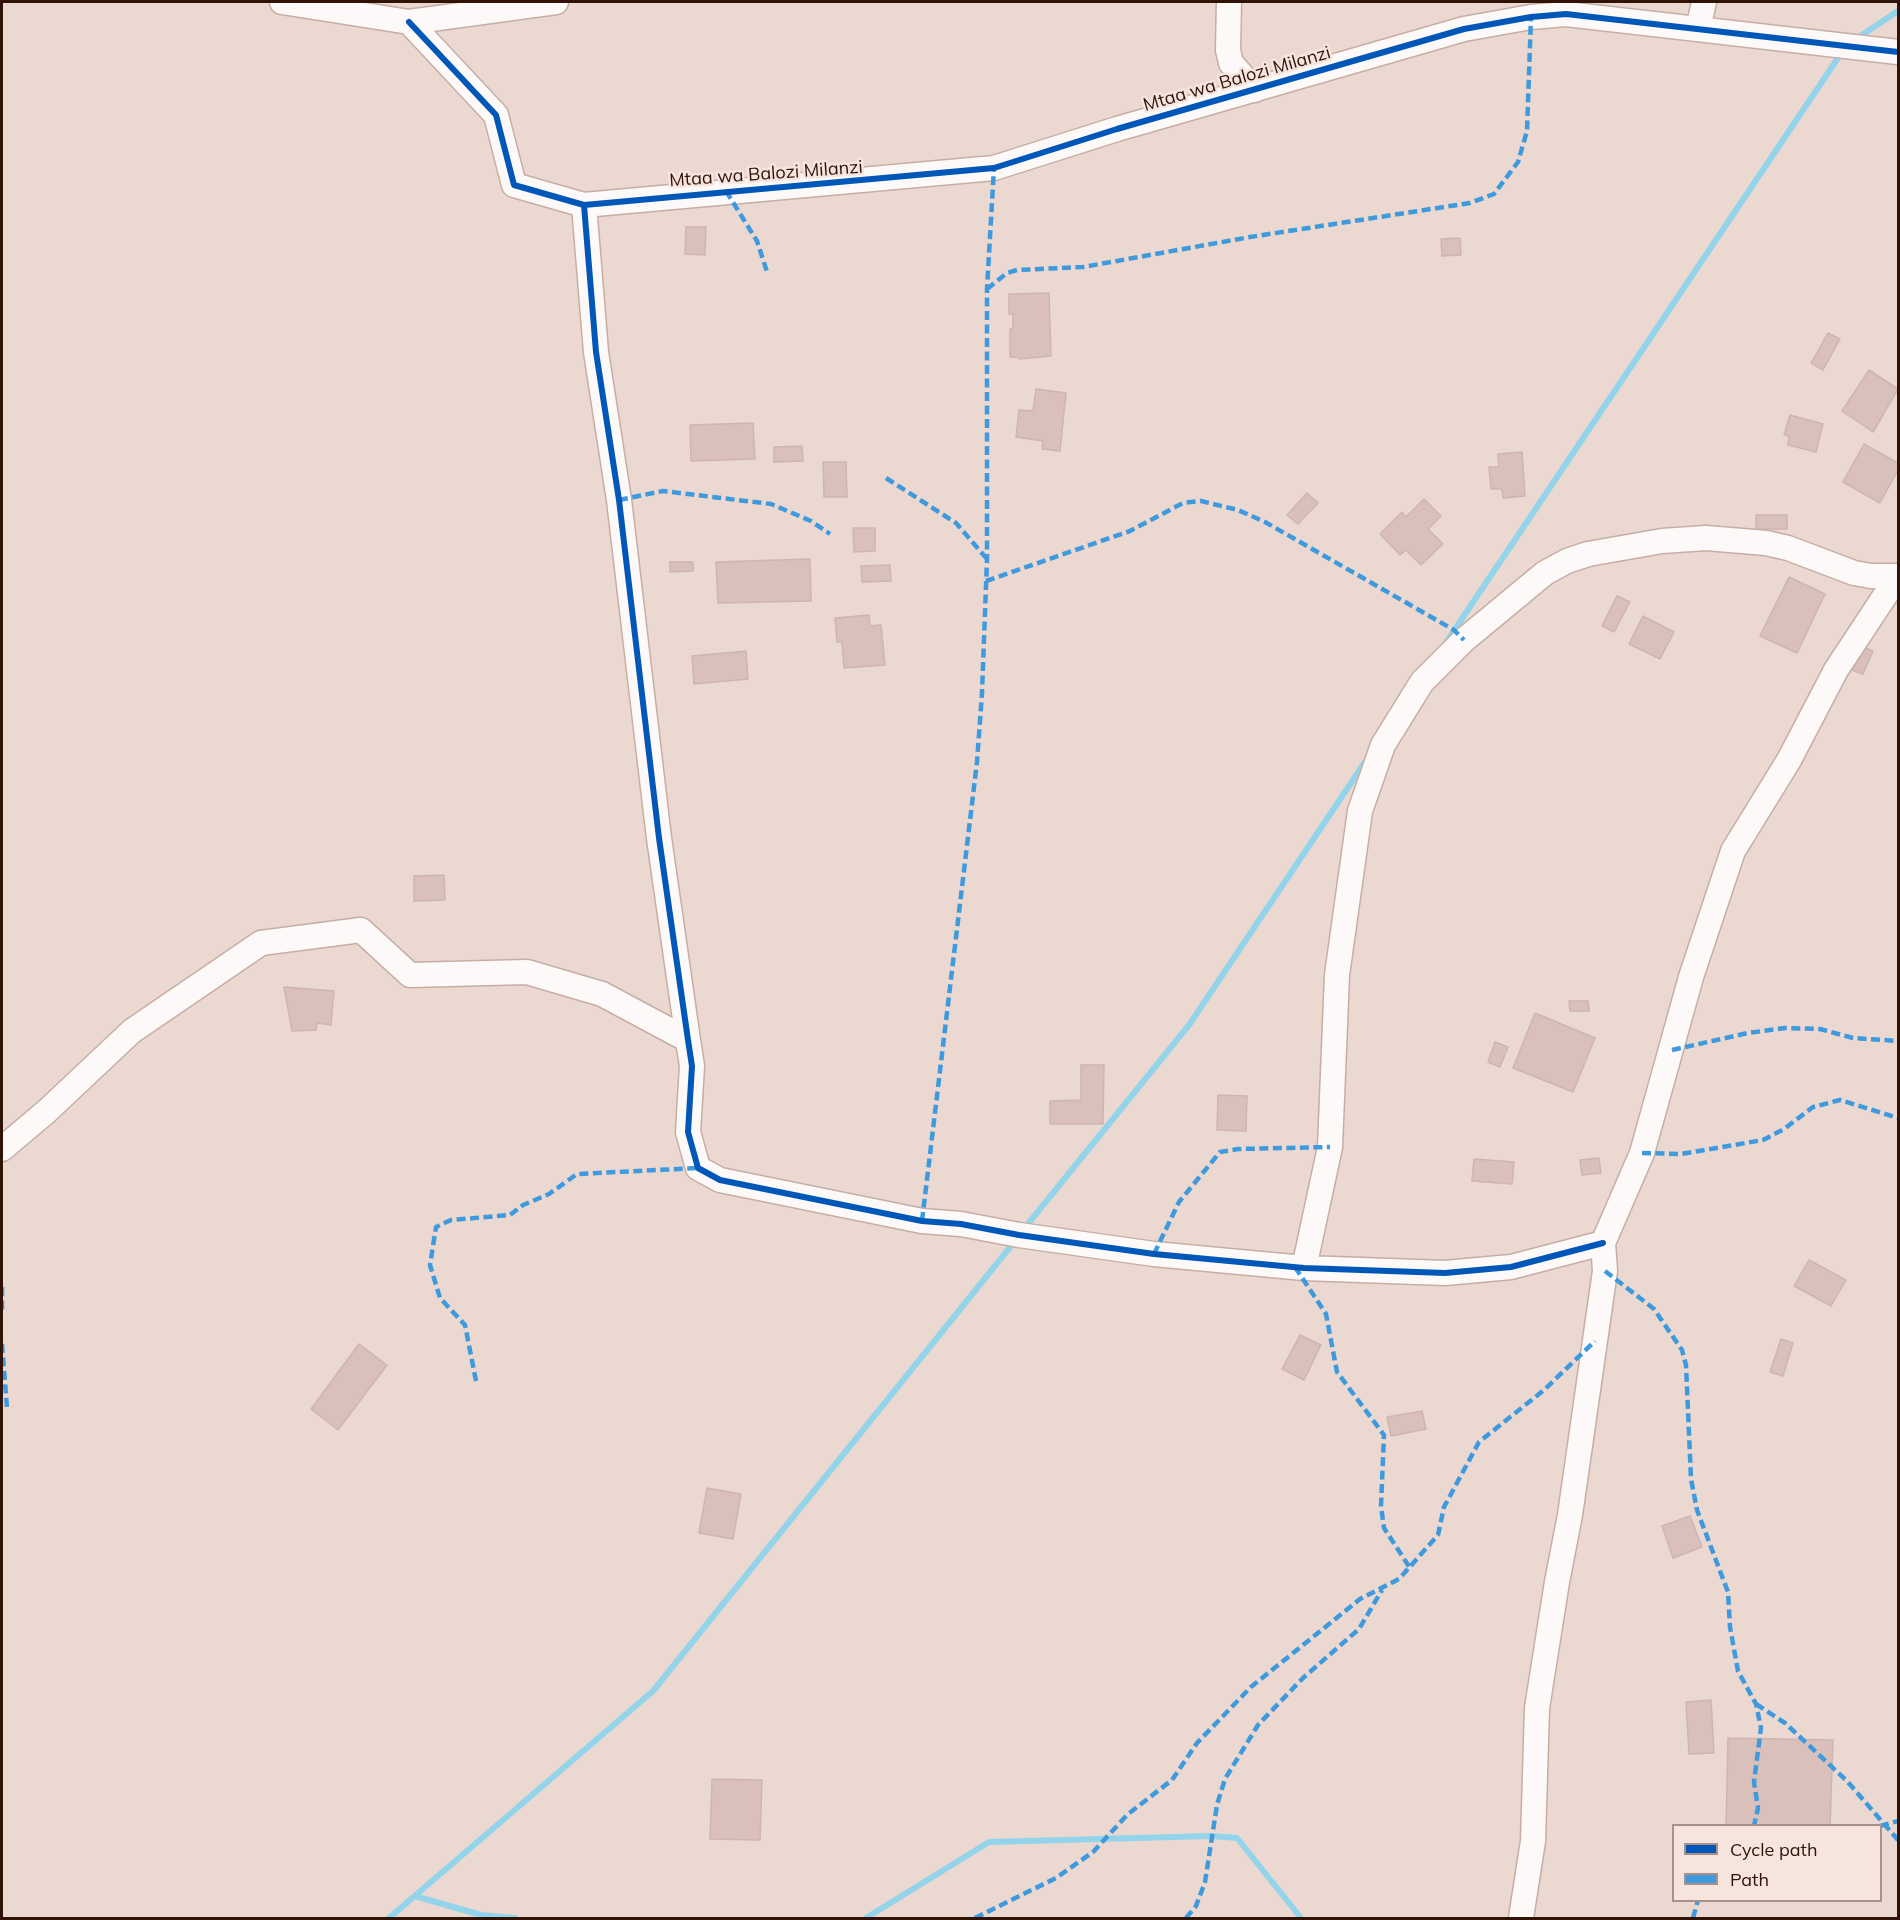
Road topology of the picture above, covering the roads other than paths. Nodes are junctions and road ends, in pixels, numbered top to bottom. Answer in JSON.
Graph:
{"nodes":[{"id":1,"x":282,"y":2,"type":"edge"},
{"id":2,"x":556,"y":2,"type":"edge"},
{"id":3,"x":1229,"y":2,"type":"edge"},
{"id":4,"x":1704,"y":2,"type":"edge"},
{"id":5,"x":409,"y":22,"type":"junction"},
{"id":6,"x":1698,"y":29,"type":"junction"},
{"id":7,"x":1899,"y":52,"type":"edge"},
{"id":8,"x":1255,"y":90,"type":"junction"},
{"id":9,"x":584,"y":205,"type":"junction"},
{"id":10,"x":1898,"y":576,"type":"edge"},
{"id":11,"x":688,"y":1040,"type":"junction"},
{"id":12,"x":2,"y":1149,"type":"edge"},
{"id":13,"x":1604,"y":1243,"type":"junction"},
{"id":14,"x":1304,"y":1268,"type":"junction"},
{"id":15,"x":1521,"y":1918,"type":"edge"}],
"edges":[{"from":1,"to":5,"type":"street"},
{"from":2,"to":5,"type":"street"},
{"from":3,"to":8,"type":"street"},
{"from":4,"to":6,"type":"street"},
{"from":5,"to":9,"type":"street"},
{"from":6,"to":7,"type":"street","name":"Mtaa wa Balozi Milanzi"},
{"from":6,"to":8,"type":"street","name":"Mtaa wa Balozi Milanzi"},
{"from":8,"to":9,"type":"street","name":"Mtaa wa Balozi Milanzi"},
{"from":9,"to":11,"type":"street"},
{"from":10,"to":13,"type":"street"},
{"from":10,"to":14,"type":"street"},
{"from":11,"to":12,"type":"street"},
{"from":11,"to":14,"type":"street"},
{"from":13,"to":14,"type":"street"},
{"from":13,"to":15,"type":"street"}]}
